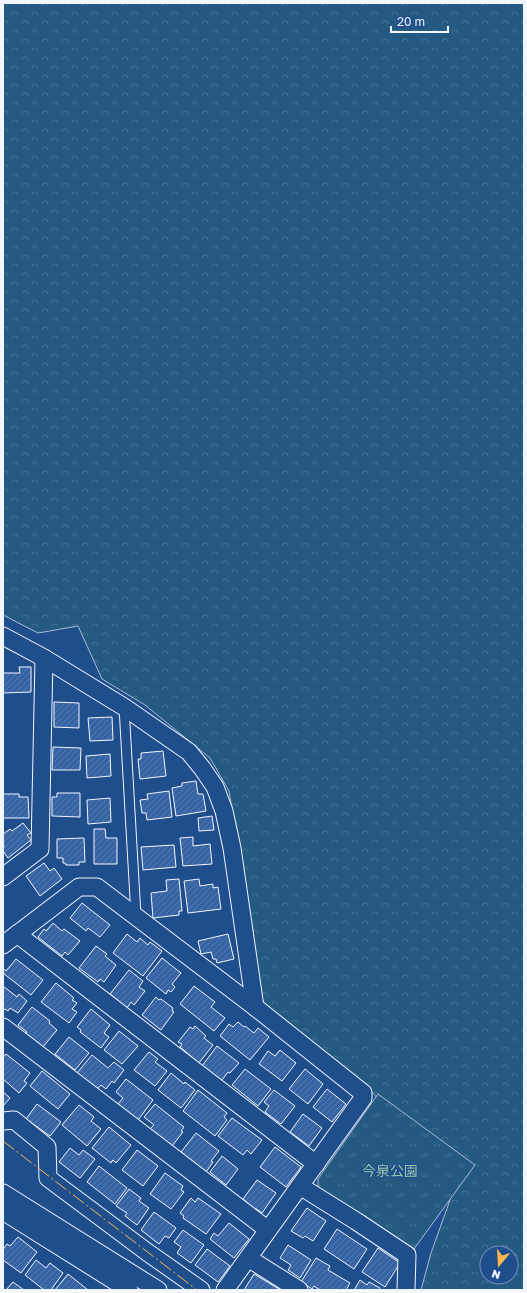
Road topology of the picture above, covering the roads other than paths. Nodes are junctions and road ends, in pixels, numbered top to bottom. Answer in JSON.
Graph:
{"nodes":[{"id":1,"x":3,"y":636,"type":"edge"},
{"id":2,"x":44,"y":658,"type":"junction"},
{"id":3,"x":124,"y":707,"type":"junction"},
{"id":4,"x":3,"y":877,"type":"edge"},
{"id":5,"x":136,"y":916,"type":"junction"},
{"id":6,"x":17,"y":934,"type":"junction"},
{"id":7,"x":3,"y":945,"type":"edge"},
{"id":8,"x":255,"y":1007,"type":"junction"},
{"id":9,"x":3,"y":1027,"type":"edge"},
{"id":10,"x":3,"y":1121,"type":"edge"},
{"id":11,"x":316,"y":1164,"type":"junction"},
{"id":12,"x":300,"y":1186,"type":"junction"},
{"id":13,"x":3,"y":1193,"type":"edge"},
{"id":14,"x":3,"y":1211,"type":"edge"},
{"id":15,"x":268,"y":1230,"type":"junction"},
{"id":16,"x":248,"y":1258,"type":"junction"},
{"id":17,"x":129,"y":1290,"type":"edge"},
{"id":18,"x":158,"y":1290,"type":"edge"},
{"id":19,"x":201,"y":1290,"type":"edge"},
{"id":20,"x":225,"y":1290,"type":"edge"},
{"id":21,"x":299,"y":1290,"type":"edge"},
{"id":22,"x":406,"y":1290,"type":"edge"}],
"edges":[{"from":1,"to":2,"type":"street"},
{"from":2,"to":3,"type":"street"},
{"from":2,"to":4,"type":"street"},
{"from":3,"to":5,"type":"lane"},
{"from":3,"to":8,"type":"street"},
{"from":5,"to":6,"type":"street"},
{"from":5,"to":8,"type":"street"},
{"from":6,"to":7,"type":"street"},
{"from":6,"to":11,"type":"street"},
{"from":8,"to":11,"type":"street"},
{"from":9,"to":15,"type":"street"},
{"from":10,"to":19,"type":"street"},
{"from":11,"to":12,"type":"street"},
{"from":12,"to":15,"type":"street"},
{"from":12,"to":22,"type":"street"},
{"from":13,"to":18,"type":"street"},
{"from":14,"to":17,"type":"street"},
{"from":15,"to":16,"type":"street"},
{"from":16,"to":20,"type":"street"},
{"from":16,"to":21,"type":"street"}]}
